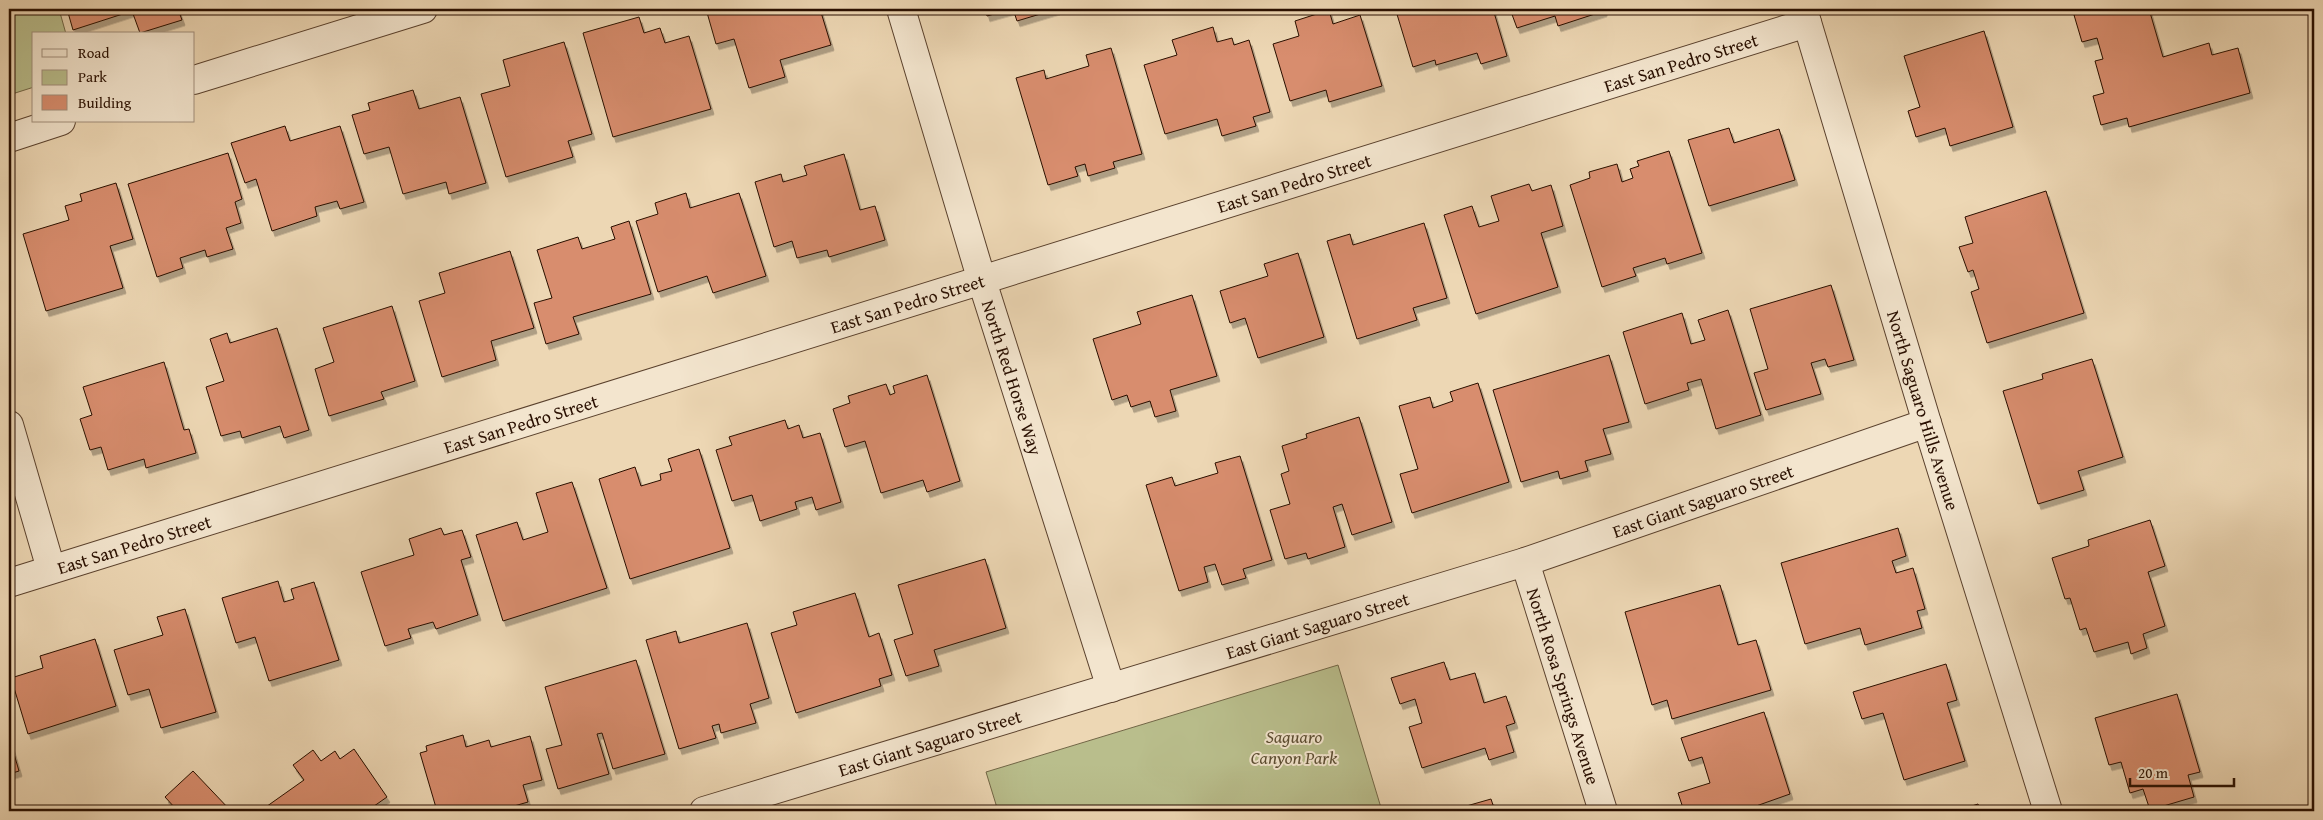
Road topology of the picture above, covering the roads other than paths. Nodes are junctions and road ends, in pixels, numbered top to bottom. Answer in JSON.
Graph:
{"nodes":[{"id":1,"x":423,"y":9,"type":"edge"},
{"id":2,"x":901,"y":9,"type":"edge"},
{"id":3,"x":1805,"y":16,"type":"edge"},
{"id":4,"x":195,"y":80,"type":"edge"},
{"id":5,"x":58,"y":122,"type":"edge"},
{"id":6,"x":9,"y":138,"type":"edge"},
{"id":7,"x":982,"y":281,"type":"junction"},
{"id":8,"x":1926,"y":423,"type":"junction"},
{"id":9,"x":9,"y":425,"type":"edge"},
{"id":10,"x":1525,"y":562,"type":"junction"},
{"id":11,"x":51,"y":569,"type":"junction"},
{"id":12,"x":9,"y":583,"type":"edge"},
{"id":13,"x":1111,"y":688,"type":"junction"},
{"id":14,"x":760,"y":803,"type":"edge"},
{"id":15,"x":704,"y":811,"type":"edge"},
{"id":16,"x":1603,"y":811,"type":"edge"},
{"id":17,"x":2048,"y":811,"type":"edge"}],
"edges":[{"from":1,"to":4,"type":"street"},
{"from":2,"to":7,"type":"street","name":"North Red Horse Way"},
{"from":3,"to":7,"type":"street","name":"East San Pedro Street"},
{"from":3,"to":8,"type":"street","name":"North Saguaro Hills Avenue"},
{"from":5,"to":6,"type":"street"},
{"from":7,"to":11,"type":"street","name":"East San Pedro Street"},
{"from":7,"to":13,"type":"street","name":"North Red Horse Way"},
{"from":8,"to":10,"type":"street","name":"East Giant Saguaro Street"},
{"from":8,"to":17,"type":"street","name":"North Saguaro Hills Avenue"},
{"from":9,"to":11,"type":"street"},
{"from":10,"to":13,"type":"street","name":"East Giant Saguaro Street"},
{"from":10,"to":16,"type":"street","name":"North Rosa Springs Avenue"},
{"from":11,"to":12,"type":"street","name":"East San Pedro Street"},
{"from":13,"to":14,"type":"street","name":"East Giant Saguaro Street"},
{"from":14,"to":15,"type":"street","name":"East Giant Saguaro Street"}]}
